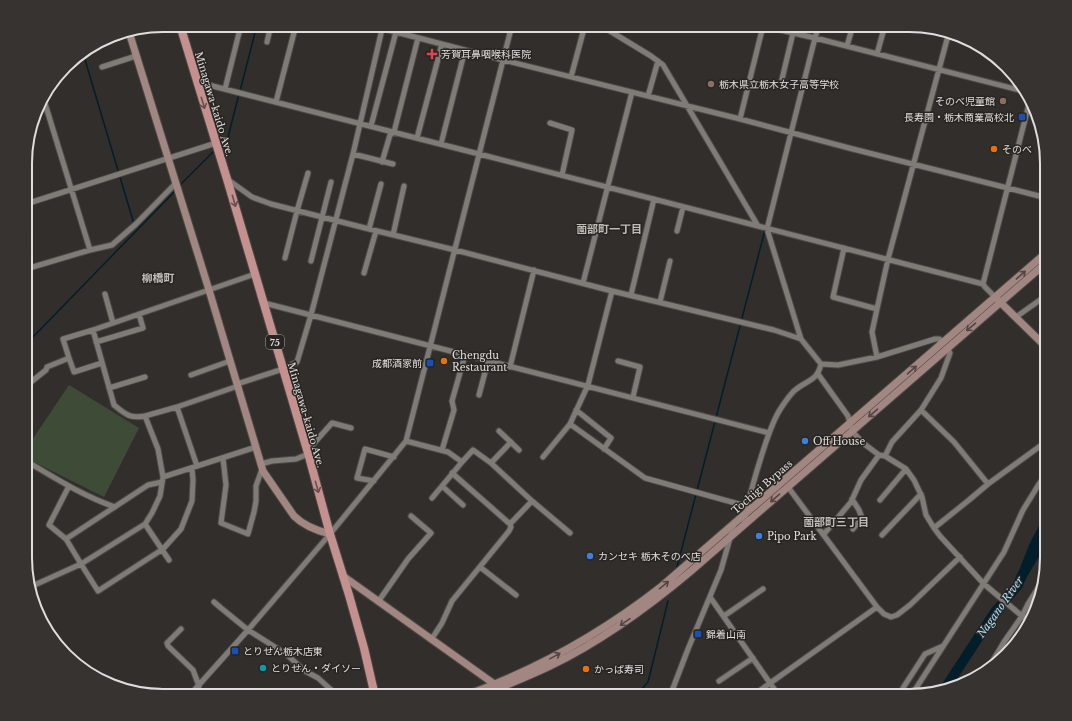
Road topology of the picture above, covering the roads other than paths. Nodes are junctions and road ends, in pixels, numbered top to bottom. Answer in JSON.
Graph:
{"nodes":[{"id":1,"x":182,"y":32,"type":"edge"},
{"id":2,"x":239,"y":32,"type":"edge"},
{"id":3,"x":269,"y":32,"type":"edge"},
{"id":4,"x":294,"y":32,"type":"edge"},
{"id":5,"x":382,"y":32,"type":"edge"},
{"id":6,"x":396,"y":32,"type":"joint"},
{"id":7,"x":510,"y":32,"type":"edge"},
{"id":8,"x":583,"y":32,"type":"edge"},
{"id":9,"x":611,"y":32,"type":"edge"},
{"id":10,"x":762,"y":32,"type":"edge"},
{"id":11,"x":789,"y":32,"type":"edge"},
{"id":12,"x":817,"y":32,"type":"edge"},
{"id":13,"x":851,"y":32,"type":"edge"},
{"id":14,"x":882,"y":32,"type":"edge"},
{"id":15,"x":793,"y":33,"type":"junction"},
{"id":16,"x":130,"y":36,"type":"edge"},
{"id":17,"x":947,"y":37,"type":"edge"},
{"id":18,"x":418,"y":38,"type":"junction"},
{"id":19,"x":816,"y":38,"type":"junction"},
{"id":20,"x":267,"y":42,"type":"dead end"},
{"id":21,"x":442,"y":44,"type":"junction"},
{"id":22,"x":847,"y":46,"type":"junction"},
{"id":23,"x":465,"y":50,"type":"junction"},
{"id":24,"x":877,"y":54,"type":"junction"},
{"id":25,"x":136,"y":56,"type":"junction"},
{"id":26,"x":502,"y":60,"type":"junction"},
{"id":27,"x":658,"y":61,"type":"junction"},
{"id":28,"x":102,"y":67,"type":"dead end"},
{"id":29,"x":939,"y":70,"type":"junction"},
{"id":30,"x":571,"y":77,"type":"junction"},
{"id":31,"x":782,"y":79,"type":"dead end"},
{"id":32,"x":197,"y":82,"type":"junction"},
{"id":33,"x":225,"y":90,"type":"junction"},
{"id":34,"x":1018,"y":90,"type":"edge"},
{"id":35,"x":632,"y":92,"type":"junction"},
{"id":36,"x":648,"y":96,"type":"junction"},
{"id":37,"x":276,"y":102,"type":"junction"},
{"id":38,"x":46,"y":106,"type":"edge"},
{"id":39,"x":688,"y":107,"type":"junction"},
{"id":40,"x":1028,"y":109,"type":"edge"},
{"id":41,"x":740,"y":119,"type":"junction"},
{"id":42,"x":360,"y":123,"type":"junction"},
{"id":43,"x":550,"y":123,"type":"dead end"},
{"id":44,"x":371,"y":126,"type":"junction"},
{"id":45,"x":394,"y":132,"type":"junction"},
{"id":46,"x":791,"y":133,"type":"junction"},
{"id":47,"x":417,"y":138,"type":"junction"},
{"id":48,"x":441,"y":144,"type":"junction"},
{"id":49,"x":217,"y":146,"type":"junction"},
{"id":50,"x":353,"y":154,"type":"junction"},
{"id":51,"x":479,"y":154,"type":"junction"},
{"id":52,"x":168,"y":159,"type":"junction"},
{"id":53,"x":382,"y":162,"type":"junction"},
{"id":54,"x":393,"y":164,"type":"dead end"},
{"id":55,"x":913,"y":164,"type":"junction"},
{"id":56,"x":308,"y":173,"type":"dead end"},
{"id":57,"x":562,"y":175,"type":"junction"},
{"id":58,"x":227,"y":178,"type":"junction"},
{"id":59,"x":331,"y":182,"type":"dead end"},
{"id":60,"x":381,"y":184,"type":"dead end"},
{"id":61,"x":177,"y":186,"type":"junction"},
{"id":62,"x":404,"y":186,"type":"dead end"},
{"id":63,"x":608,"y":187,"type":"junction"},
{"id":64,"x":1008,"y":188,"type":"junction"},
{"id":65,"x":71,"y":190,"type":"junction"},
{"id":66,"x":1040,"y":196,"type":"edge"},
{"id":67,"x":654,"y":199,"type":"junction"},
{"id":68,"x":32,"y":202,"type":"edge"},
{"id":69,"x":682,"y":207,"type":"junction"},
{"id":70,"x":297,"y":211,"type":"junction"},
{"id":71,"x":322,"y":217,"type":"junction"},
{"id":72,"x":336,"y":221,"type":"junction"},
{"id":73,"x":758,"y":226,"type":"junction"},
{"id":74,"x":368,"y":229,"type":"junction"},
{"id":75,"x":767,"y":229,"type":"junction"},
{"id":76,"x":376,"y":231,"type":"junction"},
{"id":77,"x":677,"y":231,"type":"dead end"},
{"id":78,"x":393,"y":235,"type":"junction"},
{"id":79,"x":844,"y":248,"type":"junction"},
{"id":80,"x":90,"y":250,"type":"junction"},
{"id":81,"x":455,"y":250,"type":"junction"},
{"id":82,"x":285,"y":258,"type":"dead end"},
{"id":83,"x":888,"y":259,"type":"junction"},
{"id":84,"x":1040,"y":259,"type":"edge"},
{"id":85,"x":311,"y":261,"type":"dead end"},
{"id":86,"x":670,"y":262,"type":"dead end"},
{"id":87,"x":32,"y":267,"type":"edge"},
{"id":88,"x":1040,"y":267,"type":"edge"},
{"id":89,"x":534,"y":270,"type":"junction"},
{"id":90,"x":364,"y":273,"type":"dead end"},
{"id":91,"x":255,"y":274,"type":"junction"},
{"id":92,"x":582,"y":283,"type":"junction"},
{"id":93,"x":983,"y":284,"type":"junction"},
{"id":94,"x":209,"y":290,"type":"junction"},
{"id":95,"x":612,"y":291,"type":"junction"},
{"id":96,"x":105,"y":294,"type":"dead end"},
{"id":97,"x":631,"y":295,"type":"junction"},
{"id":98,"x":998,"y":300,"type":"junction"},
{"id":99,"x":1040,"y":300,"type":"edge"},
{"id":100,"x":660,"y":302,"type":"junction"},
{"id":101,"x":264,"y":303,"type":"junction"},
{"id":102,"x":876,"y":309,"type":"junction"},
{"id":103,"x":139,"y":314,"type":"junction"},
{"id":104,"x":311,"y":315,"type":"junction"},
{"id":105,"x":1016,"y":317,"type":"junction"},
{"id":106,"x":113,"y":323,"type":"junction"},
{"id":107,"x":93,"y":330,"type":"junction"},
{"id":108,"x":802,"y":339,"type":"junction"},
{"id":109,"x":1040,"y":341,"type":"edge"},
{"id":110,"x":96,"y":342,"type":"junction"},
{"id":111,"x":946,"y":345,"type":"junction"},
{"id":112,"x":430,"y":346,"type":"junction"},
{"id":113,"x":465,"y":355,"type":"junction"},
{"id":114,"x":877,"y":357,"type":"junction"},
{"id":115,"x":69,"y":358,"type":"junction"},
{"id":116,"x":230,"y":361,"type":"junction"},
{"id":117,"x":488,"y":361,"type":"junction"},
{"id":118,"x":618,"y":361,"type":"dead end"},
{"id":119,"x":102,"y":363,"type":"junction"},
{"id":120,"x":821,"y":364,"type":"junction"},
{"id":121,"x":510,"y":367,"type":"junction"},
{"id":122,"x":283,"y":369,"type":"junction"},
{"id":123,"x":818,"y":374,"type":"junction"},
{"id":124,"x":191,"y":375,"type":"dead end"},
{"id":125,"x":145,"y":377,"type":"dead end"},
{"id":126,"x":32,"y":381,"type":"edge"},
{"id":127,"x":237,"y":385,"type":"junction"},
{"id":128,"x":588,"y":386,"type":"junction"},
{"id":129,"x":109,"y":388,"type":"junction"},
{"id":130,"x":479,"y":395,"type":"dead end"},
{"id":131,"x":633,"y":397,"type":"junction"},
{"id":132,"x":177,"y":407,"type":"junction"},
{"id":133,"x":576,"y":410,"type":"junction"},
{"id":134,"x":920,"y":410,"type":"junction"},
{"id":135,"x":145,"y":416,"type":"junction"},
{"id":136,"x":570,"y":424,"type":"junction"},
{"id":137,"x":850,"y":424,"type":"junction"},
{"id":138,"x":351,"y":428,"type":"dead end"},
{"id":139,"x":499,"y":431,"type":"dead end"},
{"id":140,"x":852,"y":431,"type":"junction"},
{"id":141,"x":769,"y":433,"type":"junction"},
{"id":142,"x":406,"y":441,"type":"junction"},
{"id":143,"x":511,"y":442,"type":"junction"},
{"id":144,"x":1040,"y":446,"type":"edge"},
{"id":145,"x":256,"y":447,"type":"junction"},
{"id":146,"x":604,"y":449,"type":"junction"},
{"id":147,"x":442,"y":450,"type":"junction"},
{"id":148,"x":519,"y":450,"type":"dead end"},
{"id":149,"x":308,"y":453,"type":"junction"},
{"id":150,"x":879,"y":455,"type":"junction"},
{"id":151,"x":885,"y":456,"type":"junction"},
{"id":152,"x":394,"y":457,"type":"junction"},
{"id":153,"x":543,"y":457,"type":"dead end"},
{"id":154,"x":223,"y":458,"type":"junction"},
{"id":155,"x":462,"y":462,"type":"junction"},
{"id":156,"x":491,"y":463,"type":"junction"},
{"id":157,"x":32,"y":464,"type":"edge"},
{"id":158,"x":262,"y":466,"type":"junction"},
{"id":159,"x":194,"y":467,"type":"junction"},
{"id":160,"x":906,"y":469,"type":"junction"},
{"id":161,"x":452,"y":473,"type":"junction"},
{"id":162,"x":162,"y":480,"type":"junction"},
{"id":163,"x":374,"y":481,"type":"junction"},
{"id":164,"x":1040,"y":483,"type":"edge"},
{"id":165,"x":988,"y":484,"type":"junction"},
{"id":166,"x":69,"y":486,"type":"junction"},
{"id":167,"x":442,"y":486,"type":"junction"},
{"id":168,"x":788,"y":487,"type":"junction"},
{"id":169,"x":921,"y":494,"type":"junction"},
{"id":170,"x":432,"y":498,"type":"dead end"},
{"id":171,"x":852,"y":500,"type":"junction"},
{"id":172,"x":880,"y":500,"type":"dead end"},
{"id":173,"x":532,"y":501,"type":"junction"},
{"id":174,"x":463,"y":506,"type":"dead end"},
{"id":175,"x":746,"y":506,"type":"junction"},
{"id":176,"x":115,"y":507,"type":"junction"},
{"id":177,"x":745,"y":515,"type":"junction"},
{"id":178,"x":410,"y":516,"type":"dead end"},
{"id":179,"x":145,"y":524,"type":"junction"},
{"id":180,"x":510,"y":524,"type":"junction"},
{"id":181,"x":734,"y":524,"type":"junction"},
{"id":182,"x":744,"y":525,"type":"junction"},
{"id":183,"x":934,"y":528,"type":"junction"},
{"id":184,"x":853,"y":529,"type":"dead end"},
{"id":185,"x":570,"y":533,"type":"dead end"},
{"id":186,"x":330,"y":534,"type":"junction"},
{"id":187,"x":824,"y":534,"type":"junction"},
{"id":188,"x":882,"y":535,"type":"dead end"},
{"id":189,"x":731,"y":536,"type":"junction"},
{"id":190,"x":66,"y":539,"type":"junction"},
{"id":191,"x":163,"y":549,"type":"junction"},
{"id":192,"x":960,"y":558,"type":"junction"},
{"id":193,"x":169,"y":560,"type":"dead end"},
{"id":194,"x":81,"y":564,"type":"junction"},
{"id":195,"x":480,"y":567,"type":"junction"},
{"id":196,"x":343,"y":576,"type":"junction"},
{"id":197,"x":35,"y":585,"type":"edge"},
{"id":198,"x":986,"y":586,"type":"junction"},
{"id":199,"x":763,"y":589,"type":"dead end"},
{"id":200,"x":1035,"y":593,"type":"edge"},
{"id":201,"x":516,"y":595,"type":"dead end"},
{"id":202,"x":710,"y":597,"type":"junction"},
{"id":203,"x":214,"y":602,"type":"dead end"},
{"id":204,"x":378,"y":602,"type":"junction"},
{"id":205,"x":877,"y":607,"type":"junction"},
{"id":206,"x":724,"y":616,"type":"junction"},
{"id":207,"x":1022,"y":616,"type":"junction"},
{"id":208,"x":1025,"y":618,"type":"edge"},
{"id":209,"x":181,"y":629,"type":"dead end"},
{"id":210,"x":248,"y":630,"type":"junction"},
{"id":211,"x":431,"y":640,"type":"junction"},
{"id":212,"x":944,"y":646,"type":"junction"},
{"id":213,"x":995,"y":657,"type":"edge"},
{"id":214,"x":752,"y":658,"type":"junction"},
{"id":215,"x":719,"y":681,"type":"dead end"},
{"id":216,"x":770,"y":683,"type":"junction"},
{"id":217,"x":198,"y":686,"type":"junction"},
{"id":218,"x":497,"y":686,"type":"junction"},
{"id":219,"x":903,"y":688,"type":"dead end"},
{"id":220,"x":195,"y":689,"type":"edge"},
{"id":221,"x":330,"y":689,"type":"edge"},
{"id":222,"x":373,"y":689,"type":"edge"},
{"id":223,"x":487,"y":689,"type":"edge"},
{"id":224,"x":492,"y":689,"type":"edge"},
{"id":225,"x":501,"y":689,"type":"edge"},
{"id":226,"x":673,"y":689,"type":"edge"},
{"id":227,"x":762,"y":689,"type":"edge"},
{"id":228,"x":774,"y":689,"type":"edge"},
{"id":229,"x":916,"y":689,"type":"edge"}],
"edges":[{"from":1,"to":32,"type":"main road","name":"Minagawa-kaido Ave.","number":"75"},
{"from":2,"to":33,"type":"street"},
{"from":3,"to":20,"type":"street"},
{"from":4,"to":37,"type":"street"},
{"from":5,"to":42,"type":"street"},
{"from":6,"to":18,"type":"street"},
{"from":6,"to":44,"type":"street"},
{"from":7,"to":26,"type":"street"},
{"from":8,"to":30,"type":"street"},
{"from":9,"to":27,"type":"street"},
{"from":10,"to":41,"type":"street"},
{"from":11,"to":15,"type":"street"},
{"from":12,"to":19,"type":"street"},
{"from":13,"to":22,"type":"street"},
{"from":14,"to":24,"type":"street"},
{"from":15,"to":19,"type":"street"},
{"from":15,"to":31,"type":"street"},
{"from":16,"to":25,"type":"main road"},
{"from":17,"to":29,"type":"street"},
{"from":18,"to":21,"type":"street"},
{"from":18,"to":45,"type":"street"},
{"from":19,"to":22,"type":"street"},
{"from":19,"to":46,"type":"street"},
{"from":21,"to":23,"type":"street"},
{"from":21,"to":47,"type":"street"},
{"from":22,"to":24,"type":"street"},
{"from":23,"to":26,"type":"street"},
{"from":23,"to":48,"type":"street"},
{"from":24,"to":29,"type":"street"},
{"from":25,"to":28,"type":"street"},
{"from":25,"to":52,"type":"main road"},
{"from":26,"to":30,"type":"street"},
{"from":26,"to":51,"type":"street"},
{"from":27,"to":36,"type":"street"},
{"from":27,"to":39,"type":"street"},
{"from":29,"to":34,"type":"street"},
{"from":29,"to":55,"type":"street"},
{"from":30,"to":35,"type":"street"},
{"from":32,"to":33,"type":"street"},
{"from":32,"to":49,"type":"main road","name":"Minagawa-kaido Ave.","number":"75","one_way":true},
{"from":33,"to":37,"type":"street"},
{"from":35,"to":36,"type":"street"},
{"from":35,"to":63,"type":"street"},
{"from":36,"to":39,"type":"street"},
{"from":37,"to":42,"type":"street"},
{"from":38,"to":65,"type":"street"},
{"from":39,"to":41,"type":"street"},
{"from":39,"to":73,"type":"street"},
{"from":40,"to":64,"type":"street"},
{"from":41,"to":46,"type":"street"},
{"from":42,"to":44,"type":"street"},
{"from":42,"to":50,"type":"street"},
{"from":43,"to":57,"type":"street"},
{"from":44,"to":45,"type":"street"},
{"from":45,"to":47,"type":"street"},
{"from":45,"to":53,"type":"street"},
{"from":46,"to":55,"type":"street"},
{"from":46,"to":75,"type":"street"},
{"from":47,"to":48,"type":"street"},
{"from":48,"to":51,"type":"street"},
{"from":49,"to":52,"type":"street"},
{"from":49,"to":58,"type":"main road","name":"Minagawa-kaido Ave.","number":"75"},
{"from":50,"to":53,"type":"street"},
{"from":50,"to":72,"type":"street"},
{"from":51,"to":57,"type":"street"},
{"from":51,"to":81,"type":"street"},
{"from":52,"to":61,"type":"main road"},
{"from":52,"to":65,"type":"street"},
{"from":53,"to":54,"type":"street"},
{"from":55,"to":64,"type":"street"},
{"from":55,"to":83,"type":"street"},
{"from":56,"to":70,"type":"street"},
{"from":57,"to":63,"type":"street"},
{"from":58,"to":70,"type":"street"},
{"from":58,"to":91,"type":"main road","name":"Minagawa-kaido Ave.","number":"75","one_way":true},
{"from":59,"to":71,"type":"street"},
{"from":60,"to":74,"type":"street"},
{"from":61,"to":80,"type":"street"},
{"from":61,"to":94,"type":"main road"},
{"from":62,"to":78,"type":"street"},
{"from":63,"to":67,"type":"street"},
{"from":63,"to":92,"type":"street"},
{"from":64,"to":66,"type":"street"},
{"from":64,"to":93,"type":"street"},
{"from":65,"to":68,"type":"street"},
{"from":65,"to":80,"type":"street"},
{"from":67,"to":69,"type":"street"},
{"from":67,"to":97,"type":"street"},
{"from":69,"to":73,"type":"street"},
{"from":69,"to":77,"type":"street"},
{"from":70,"to":71,"type":"street"},
{"from":70,"to":82,"type":"street"},
{"from":71,"to":72,"type":"street"},
{"from":71,"to":85,"type":"street"},
{"from":72,"to":74,"type":"street"},
{"from":72,"to":104,"type":"street"},
{"from":73,"to":75,"type":"street"},
{"from":74,"to":76,"type":"street"},
{"from":75,"to":79,"type":"street"},
{"from":75,"to":108,"type":"street"},
{"from":76,"to":78,"type":"street"},
{"from":76,"to":90,"type":"street"},
{"from":78,"to":81,"type":"street"},
{"from":79,"to":83,"type":"street"},
{"from":79,"to":102,"type":"street"},
{"from":80,"to":87,"type":"street"},
{"from":81,"to":89,"type":"street"},
{"from":81,"to":112,"type":"street"},
{"from":83,"to":93,"type":"street"},
{"from":83,"to":102,"type":"street"},
{"from":98,"to":84,"type":"main road","name":"Tochigi Bypass","one_way":true},
{"from":86,"to":100,"type":"street"},
{"from":88,"to":98,"type":"main road","name":"Tochigi Bypass"},
{"from":89,"to":92,"type":"street"},
{"from":89,"to":121,"type":"street"},
{"from":91,"to":94,"type":"street"},
{"from":91,"to":101,"type":"main road","name":"Minagawa-kaido Ave.","number":"75"},
{"from":92,"to":95,"type":"street"},
{"from":93,"to":98,"type":"street"},
{"from":94,"to":103,"type":"street"},
{"from":94,"to":116,"type":"main road"},
{"from":95,"to":97,"type":"street"},
{"from":95,"to":128,"type":"street"},
{"from":96,"to":106,"type":"street"},
{"from":97,"to":100,"type":"street"},
{"from":98,"to":105,"type":"main road"},
{"from":98,"to":111,"type":"main road","name":"Tochigi Bypass"},
{"from":99,"to":105,"type":"street"},
{"from":100,"to":108,"type":"street"},
{"from":101,"to":104,"type":"street"},
{"from":101,"to":122,"type":"main road","name":"Minagawa-kaido Ave.","number":"75"},
{"from":102,"to":114,"type":"street"},
{"from":103,"to":106,"type":"street"},
{"from":103,"to":110,"type":"street"},
{"from":104,"to":112,"type":"street"},
{"from":104,"to":122,"type":"street"},
{"from":105,"to":109,"type":"main road"},
{"from":106,"to":107,"type":"street"},
{"from":107,"to":110,"type":"street"},
{"from":107,"to":115,"type":"street"},
{"from":108,"to":120,"type":"street"},
{"from":110,"to":119,"type":"street"},
{"from":111,"to":114,"type":"street"},
{"from":111,"to":134,"type":"street"},
{"from":137,"to":111,"type":"main road","name":"Tochigi Bypass","one_way":true},
{"from":111,"to":140,"type":"main road","name":"Tochigi Bypass","one_way":true},
{"from":112,"to":113,"type":"street"},
{"from":112,"to":142,"type":"street"},
{"from":113,"to":117,"type":"street"},
{"from":113,"to":147,"type":"street"},
{"from":114,"to":120,"type":"street"},
{"from":115,"to":119,"type":"street"},
{"from":115,"to":126,"type":"street"},
{"from":116,"to":124,"type":"street"},
{"from":116,"to":127,"type":"main road"},
{"from":117,"to":121,"type":"street"},
{"from":117,"to":130,"type":"street"},
{"from":118,"to":131,"type":"street"},
{"from":119,"to":129,"type":"street"},
{"from":120,"to":123,"type":"street"},
{"from":121,"to":128,"type":"street"},
{"from":122,"to":127,"type":"street"},
{"from":122,"to":149,"type":"main road","name":"Minagawa-kaido Ave.","number":"75"},
{"from":123,"to":137,"type":"street"},
{"from":123,"to":141,"type":"street"},
{"from":125,"to":129,"type":"street"},
{"from":127,"to":132,"type":"street"},
{"from":127,"to":145,"type":"main road"},
{"from":128,"to":131,"type":"street"},
{"from":128,"to":133,"type":"street"},
{"from":129,"to":135,"type":"street"},
{"from":131,"to":141,"type":"street"},
{"from":132,"to":135,"type":"street"},
{"from":132,"to":159,"type":"street"},
{"from":133,"to":136,"type":"street"},
{"from":133,"to":146,"type":"street"},
{"from":134,"to":151,"type":"street"},
{"from":134,"to":165,"type":"street"},
{"from":135,"to":162,"type":"street"},
{"from":136,"to":146,"type":"street"},
{"from":136,"to":153,"type":"street"},
{"from":137,"to":140,"type":"street"},
{"from":137,"to":177,"type":"main road","name":"Tochigi Bypass"},
{"from":138,"to":149,"type":"street"},
{"from":139,"to":143,"type":"street"},
{"from":140,"to":150,"type":"street"},
{"from":140,"to":168,"type":"main road","name":"Tochigi Bypass"},
{"from":141,"to":175,"type":"street"},
{"from":142,"to":147,"type":"street"},
{"from":142,"to":152,"type":"street"},
{"from":143,"to":148,"type":"street"},
{"from":143,"to":156,"type":"street"},
{"from":144,"to":165,"type":"street"},
{"from":145,"to":154,"type":"street"},
{"from":145,"to":158,"type":"main road"},
{"from":146,"to":175,"type":"street"},
{"from":147,"to":155,"type":"street"},
{"from":149,"to":158,"type":"street"},
{"from":149,"to":186,"type":"main road","name":"Minagawa-kaido Ave.","number":"75","one_way":true},
{"from":150,"to":151,"type":"street"},
{"from":150,"to":171,"type":"street"},
{"from":151,"to":160,"type":"street"},
{"from":152,"to":163,"type":"street"},
{"from":152,"to":163,"type":"street"},
{"from":154,"to":158,"type":"street"},
{"from":154,"to":159,"type":"street"},
{"from":155,"to":156,"type":"street"},
{"from":155,"to":161,"type":"street"},
{"from":156,"to":173,"type":"street"},
{"from":157,"to":166,"type":"street"},
{"from":158,"to":186,"type":"main road"},
{"from":159,"to":162,"type":"street"},
{"from":159,"to":191,"type":"street"},
{"from":160,"to":169,"type":"street"},
{"from":160,"to":172,"type":"street"},
{"from":161,"to":167,"type":"street"},
{"from":161,"to":180,"type":"street"},
{"from":162,"to":176,"type":"street"},
{"from":162,"to":179,"type":"street"},
{"from":163,"to":186,"type":"street"},
{"from":164,"to":198,"type":"street"},
{"from":165,"to":183,"type":"street"},
{"from":166,"to":176,"type":"street"},
{"from":166,"to":190,"type":"street"},
{"from":167,"to":170,"type":"street"},
{"from":167,"to":174,"type":"street"},
{"from":168,"to":182,"type":"main road","name":"Tochigi Bypass","one_way":true},
{"from":168,"to":187,"type":"street"},
{"from":169,"to":183,"type":"street"},
{"from":169,"to":188,"type":"street"},
{"from":171,"to":184,"type":"street"},
{"from":171,"to":187,"type":"street"},
{"from":173,"to":180,"type":"street"},
{"from":173,"to":185,"type":"street"},
{"from":175,"to":177,"type":"street"},
{"from":176,"to":190,"type":"street"},
{"from":177,"to":181,"type":"main road","name":"Tochigi Bypass"},
{"from":177,"to":182,"type":"street"},
{"from":178,"to":204,"type":"street"},
{"from":179,"to":191,"type":"street"},
{"from":179,"to":194,"type":"street"},
{"from":180,"to":195,"type":"street"},
{"from":181,"to":189,"type":"street"},
{"from":218,"to":181,"type":"main road","name":"Tochigi Bypass","one_way":true},
{"from":182,"to":189,"type":"main road","name":"Tochigi Bypass"},
{"from":183,"to":192,"type":"street"},
{"from":186,"to":196,"type":"main road","name":"Minagawa-kaido Ave.","number":"75"},
{"from":186,"to":210,"type":"street"},
{"from":187,"to":205,"type":"street"},
{"from":189,"to":202,"type":"street"},
{"from":189,"to":218,"type":"main road","name":"Tochigi Bypass","one_way":true},
{"from":190,"to":194,"type":"street"},
{"from":191,"to":193,"type":"street"},
{"from":191,"to":194,"type":"street"},
{"from":192,"to":198,"type":"street"},
{"from":192,"to":205,"type":"street"},
{"from":194,"to":197,"type":"street"},
{"from":195,"to":201,"type":"street"},
{"from":195,"to":211,"type":"street"},
{"from":196,"to":204,"type":"main road"},
{"from":196,"to":222,"type":"main road","name":"Minagawa-kaido Ave.","number":"75"},
{"from":198,"to":207,"type":"street"},
{"from":198,"to":212,"type":"street"},
{"from":199,"to":206,"type":"street"},
{"from":200,"to":207,"type":"street"},
{"from":202,"to":206,"type":"street"},
{"from":202,"to":226,"type":"street"},
{"from":203,"to":210,"type":"street"},
{"from":204,"to":211,"type":"main road"},
{"from":205,"to":216,"type":"street"},
{"from":206,"to":214,"type":"street"},
{"from":207,"to":208,"type":"street"},
{"from":207,"to":213,"type":"street"},
{"from":209,"to":217,"type":"street"},
{"from":210,"to":217,"type":"street"},
{"from":210,"to":221,"type":"street"},
{"from":211,"to":218,"type":"main road"},
{"from":212,"to":219,"type":"street"},
{"from":212,"to":229,"type":"street"},
{"from":214,"to":215,"type":"street"},
{"from":214,"to":216,"type":"street"},
{"from":216,"to":227,"type":"street"},
{"from":216,"to":228,"type":"street"},
{"from":217,"to":220,"type":"street"},
{"from":218,"to":223,"type":"main road","name":"Tochigi Bypass"},
{"from":218,"to":224,"type":"main road","name":"Tochigi Bypass"},
{"from":218,"to":225,"type":"main road"}]}
